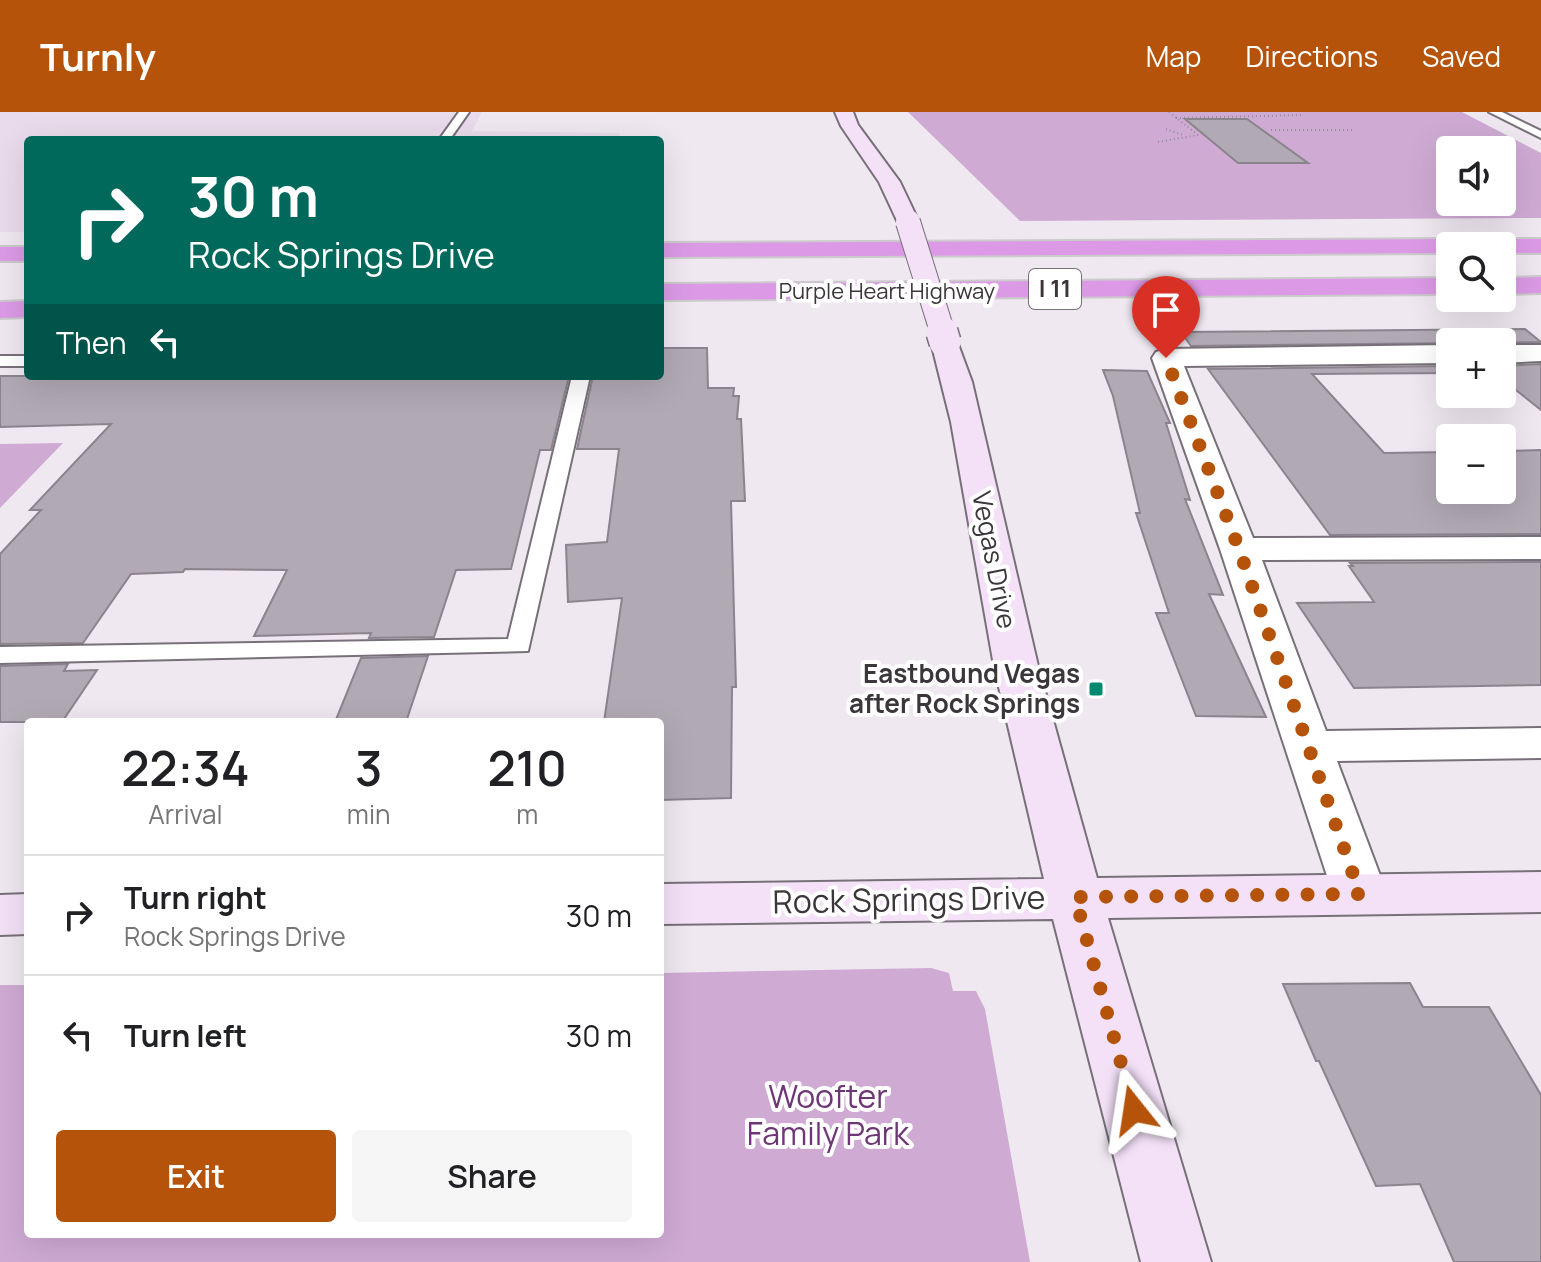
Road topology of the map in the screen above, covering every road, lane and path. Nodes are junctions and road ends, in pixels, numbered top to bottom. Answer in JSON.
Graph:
{"nodes":[{"id":1,"x":464,"y":112,"type":"edge"},
{"id":2,"x":844,"y":112,"type":"edge"},
{"id":3,"x":1169,"y":112,"type":"edge"},
{"id":4,"x":1216,"y":112,"type":"edge"},
{"id":5,"x":1494,"y":112,"type":"edge"},
{"id":6,"x":1279,"y":113,"type":"edge"},
{"id":7,"x":1305,"y":114,"type":"edge"},
{"id":8,"x":1249,"y":116,"type":"junction"},
{"id":9,"x":1176,"y":118,"type":"junction"},
{"id":10,"x":1221,"y":118,"type":"junction"},
{"id":11,"x":881,"y":125,"type":"dead end"},
{"id":12,"x":1166,"y":129,"type":"dead end"},
{"id":13,"x":1271,"y":130,"type":"dead end"},
{"id":14,"x":1354,"y":130,"type":"dead end"},
{"id":15,"x":1541,"y":135,"type":"edge"},
{"id":16,"x":447,"y":136,"type":"edge"},
{"id":17,"x":1187,"y":137,"type":"junction"},
{"id":18,"x":1158,"y":142,"type":"dead end"},
{"id":19,"x":865,"y":145,"type":"junction"},
{"id":20,"x":1436,"y":246,"type":"edge"},
{"id":21,"x":1516,"y":246,"type":"edge"},
{"id":22,"x":1541,"y":246,"type":"edge"},
{"id":23,"x":664,"y":250,"type":"edge"},
{"id":24,"x":0,"y":254,"type":"edge"},
{"id":25,"x":24,"y":254,"type":"edge"},
{"id":26,"x":1541,"y":285,"type":"edge"},
{"id":27,"x":1436,"y":286,"type":"edge"},
{"id":28,"x":1516,"y":286,"type":"edge"},
{"id":29,"x":664,"y":292,"type":"edge"},
{"id":30,"x":0,"y":296,"type":"edge"},
{"id":31,"x":24,"y":296,"type":"edge"},
{"id":32,"x":24,"y":309,"type":"edge"},
{"id":33,"x":0,"y":310,"type":"edge"},
{"id":34,"x":1541,"y":353,"type":"edge"},
{"id":35,"x":1436,"y":354,"type":"edge"},
{"id":36,"x":1516,"y":354,"type":"edge"},
{"id":37,"x":0,"y":361,"type":"edge"},
{"id":38,"x":24,"y":361,"type":"edge"},
{"id":39,"x":580,"y":380,"type":"edge"},
{"id":40,"x":1541,"y":548,"type":"edge"},
{"id":41,"x":1239,"y":549,"type":"junction"},
{"id":42,"x":0,"y":655,"type":"edge"},
{"id":43,"x":1541,"y":743,"type":"edge"},
{"id":44,"x":1310,"y":746,"type":"junction"},
{"id":45,"x":1541,"y":892,"type":"edge"},
{"id":46,"x":1360,"y":894,"type":"junction"},
{"id":47,"x":1075,"y":897,"type":"junction"},
{"id":48,"x":664,"y":904,"type":"edge"},
{"id":49,"x":24,"y":914,"type":"edge"},
{"id":50,"x":0,"y":915,"type":"edge"},
{"id":51,"x":1176,"y":1262,"type":"edge"}],
"edges":[{"from":1,"to":16,"type":"lane"},
{"from":2,"to":19,"type":"main road","name":"Vegas Drive"},
{"from":3,"to":9,"type":"path"},
{"from":4,"to":10,"type":"path"},
{"from":5,"to":15,"type":"lane"},
{"from":6,"to":7,"type":"path"},
{"from":6,"to":8,"type":"path"},
{"from":7,"to":8,"type":"path"},
{"from":8,"to":10,"type":"path"},
{"from":9,"to":10,"type":"path"},
{"from":9,"to":17,"type":"path"},
{"from":11,"to":19,"type":"main road"},
{"from":12,"to":17,"type":"path"},
{"from":13,"to":14,"type":"path"},
{"from":17,"to":18,"type":"path"},
{"from":19,"to":47,"type":"main road","name":"Vegas Drive","bridge":true},
{"from":20,"to":23,"type":"highway","name":"Purple Heart Highway","number":"I 11"},
{"from":21,"to":22,"type":"highway"},
{"from":24,"to":25,"type":"highway"},
{"from":26,"to":28,"type":"highway"},
{"from":27,"to":29,"type":"highway","name":"Purple Heart Highway","number":"I 11"},
{"from":30,"to":31,"type":"highway"},
{"from":32,"to":33,"type":"highway"},
{"from":34,"to":36,"type":"street"},
{"from":35,"to":41,"type":"street"},
{"from":37,"to":38,"type":"lane"},
{"from":39,"to":42,"type":"lane"},
{"from":40,"to":41,"type":"street"},
{"from":41,"to":44,"type":"street"},
{"from":43,"to":44,"type":"street"},
{"from":44,"to":46,"type":"street"},
{"from":45,"to":46,"type":"main road","name":"Rock Springs Drive"},
{"from":46,"to":47,"type":"main road","name":"Rock Springs Drive"},
{"from":47,"to":48,"type":"main road","name":"Rock Springs Drive"},
{"from":47,"to":51,"type":"main road","name":"Vegas Drive"},
{"from":49,"to":50,"type":"main road"}]}
